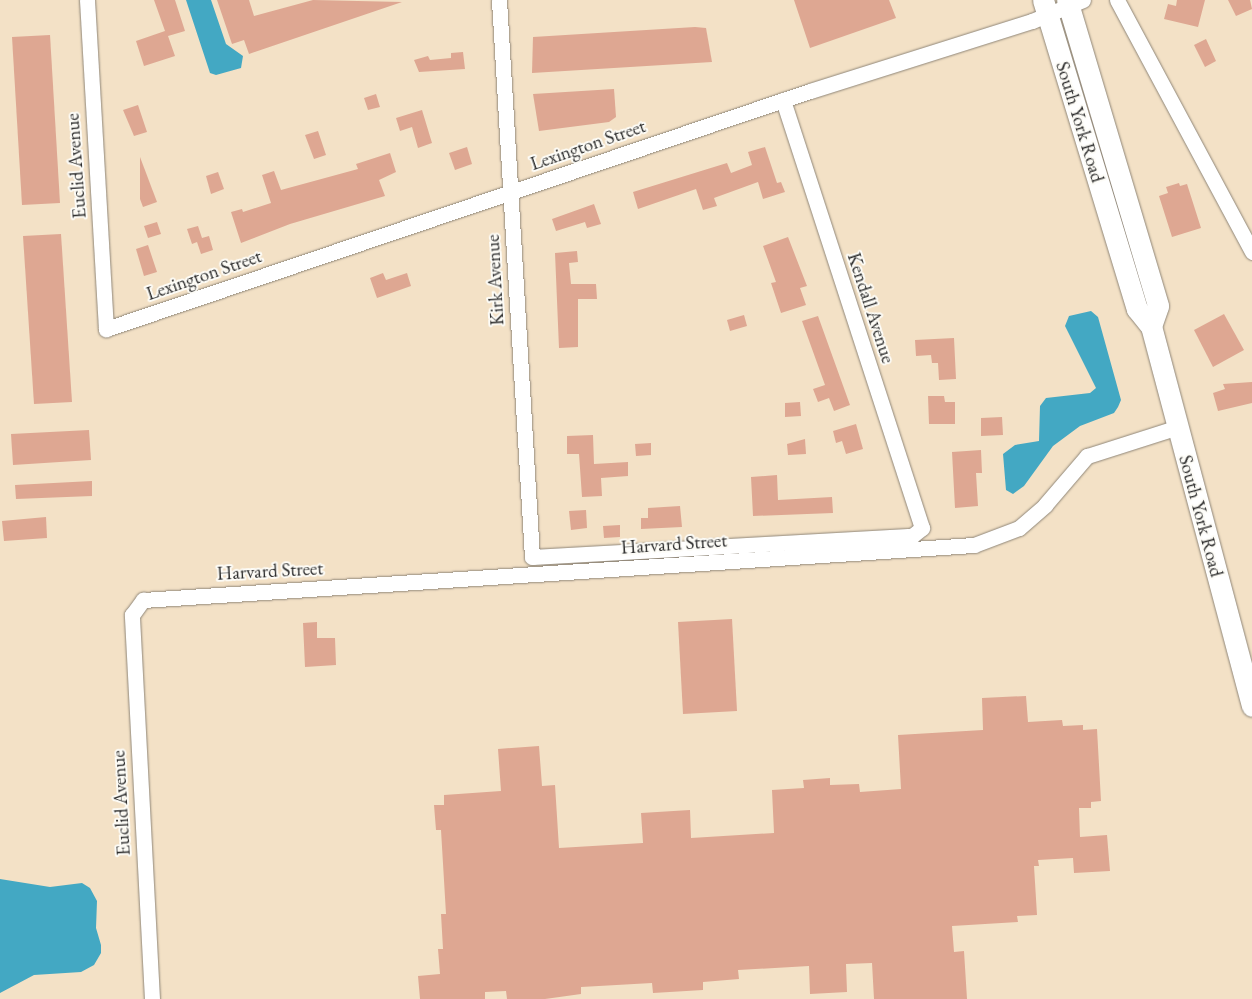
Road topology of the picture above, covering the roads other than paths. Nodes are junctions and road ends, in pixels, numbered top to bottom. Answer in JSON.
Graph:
{"nodes":[{"id":1,"x":87,"y":0,"type":"edge"},
{"id":2,"x":499,"y":0,"type":"edge"},
{"id":3,"x":1117,"y":0,"type":"edge"},
{"id":4,"x":1073,"y":2,"type":"edge"},
{"id":5,"x":1045,"y":8,"type":"edge"},
{"id":6,"x":783,"y":100,"type":"junction"},
{"id":7,"x":510,"y":192,"type":"junction"},
{"id":8,"x":1246,"y":228,"type":"edge"},
{"id":9,"x":1252,"y":252,"type":"edge"},
{"id":10,"x":1151,"y":326,"type":"junction"},
{"id":11,"x":106,"y":329,"type":"joint"},
{"id":12,"x":1178,"y":427,"type":"junction"},
{"id":13,"x":922,"y":528,"type":"joint"},
{"id":14,"x":532,"y":557,"type":"joint"},
{"id":15,"x":136,"y":606,"type":"joint"},
{"id":16,"x":1252,"y":706,"type":"edge"},
{"id":17,"x":152,"y":999,"type":"edge"}],
"edges":[{"from":1,"to":11,"type":"street","name":"Euclid Avenue"},
{"from":2,"to":7,"type":"street","name":"Kirk Avenue"},
{"from":3,"to":8,"type":"street"},
{"from":4,"to":5,"type":"street","name":"Lexington Street"},
{"from":4,"to":10,"type":"main road","name":"South York Road"},
{"from":5,"to":6,"type":"street","name":"Lexington Street"},
{"from":5,"to":10,"type":"main road","name":"South York Road"},
{"from":6,"to":7,"type":"street","name":"Lexington Street"},
{"from":6,"to":13,"type":"street","name":"Kendall Avenue"},
{"from":7,"to":11,"type":"street","name":"Lexington Street"},
{"from":7,"to":14,"type":"street","name":"Kirk Avenue"},
{"from":8,"to":9,"type":"street"},
{"from":10,"to":12,"type":"main road","name":"South York Road"},
{"from":12,"to":15,"type":"street","name":"Harvard Street"},
{"from":12,"to":16,"type":"main road","name":"South York Road"},
{"from":13,"to":14,"type":"street","name":"Harvard Street"},
{"from":15,"to":17,"type":"street","name":"Euclid Avenue"}]}
